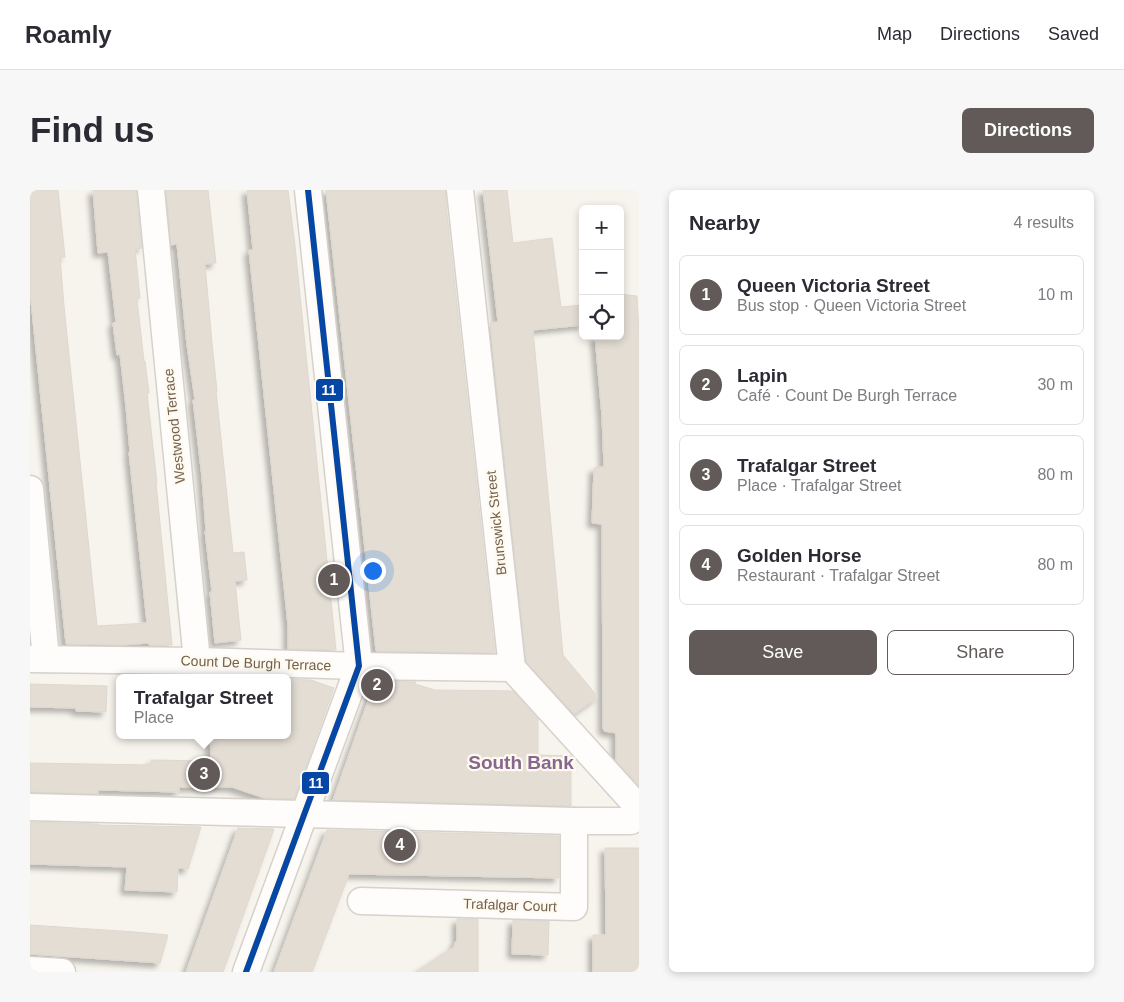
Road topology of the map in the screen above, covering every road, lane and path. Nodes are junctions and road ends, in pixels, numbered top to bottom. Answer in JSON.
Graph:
{"nodes":[{"id":1,"x":151,"y":190,"type":"edge"},
{"id":2,"x":308,"y":190,"type":"edge"},
{"id":3,"x":460,"y":190,"type":"edge"},
{"id":4,"x":30,"y":489,"type":"edge"},
{"id":5,"x":38,"y":659,"type":"edge"},
{"id":6,"x":197,"y":661,"type":"junction"},
{"id":7,"x":359,"y":666,"type":"junction"},
{"id":8,"x":512,"y":668,"type":"junction"},
{"id":9,"x":30,"y":807,"type":"edge"},
{"id":10,"x":639,"y":808,"type":"edge"},
{"id":11,"x":305,"y":813,"type":"junction"},
{"id":12,"x":639,"y":814,"type":"edge"},
{"id":13,"x":574,"y":821,"type":"junction"},
{"id":14,"x":361,"y":901,"type":"dead end"},
{"id":15,"x":30,"y":970,"type":"edge"},
{"id":16,"x":62,"y":972,"type":"edge"},
{"id":17,"x":246,"y":972,"type":"edge"}],
"edges":[{"from":1,"to":6,"type":"street","name":"Westwood Terrace"},
{"from":2,"to":7,"type":"street"},
{"from":3,"to":8,"type":"street","name":"Brunswick Street"},
{"from":4,"to":5,"type":"street"},
{"from":5,"to":6,"type":"street","name":"Count De Burgh Terrace"},
{"from":6,"to":7,"type":"street","name":"Count De Burgh Terrace"},
{"from":7,"to":8,"type":"street","name":"Count De Burgh Terrace"},
{"from":7,"to":11,"type":"street"},
{"from":8,"to":10,"type":"street"},
{"from":9,"to":11,"type":"street"},
{"from":11,"to":13,"type":"street"},
{"from":11,"to":17,"type":"street"},
{"from":12,"to":13,"type":"street"},
{"from":13,"to":14,"type":"street","name":"Trafalgar Court"},
{"from":15,"to":16,"type":"street"}]}
